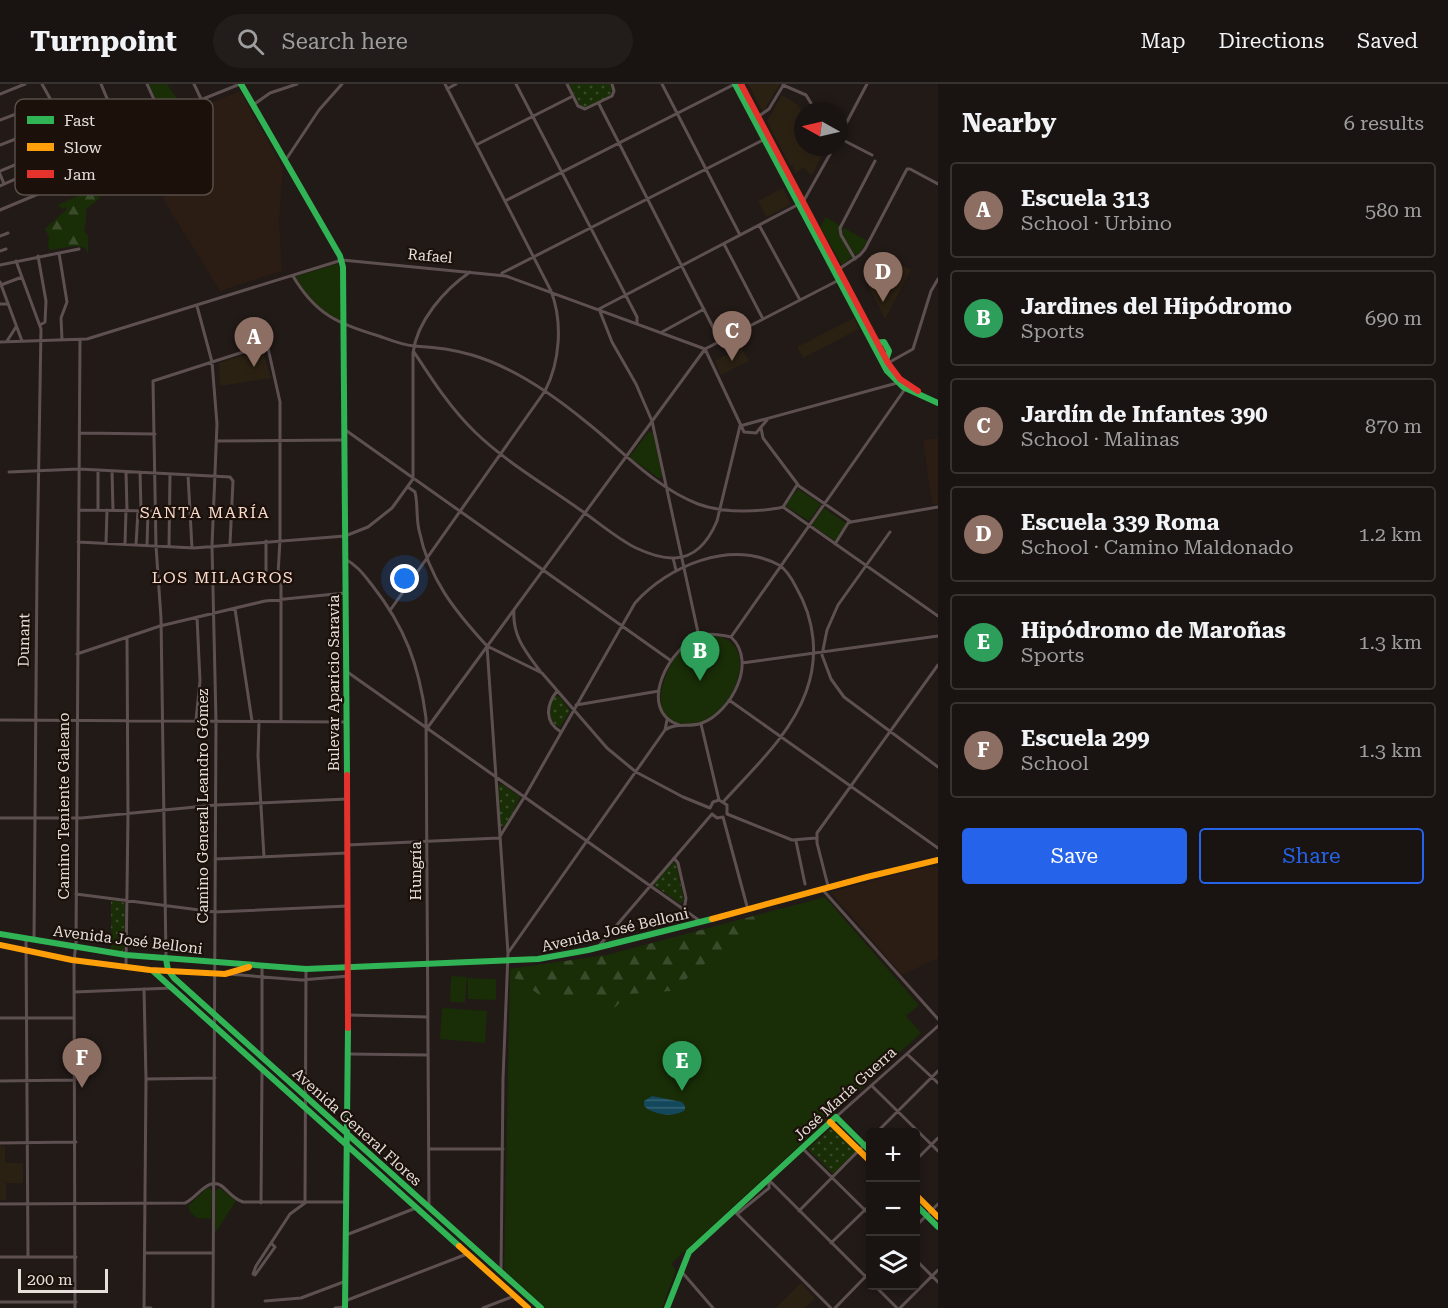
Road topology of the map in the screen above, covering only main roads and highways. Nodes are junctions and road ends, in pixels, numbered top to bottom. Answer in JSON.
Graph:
{"nodes":[{"id":1,"x":241,"y":84,"type":"edge"},
{"id":2,"x":735,"y":84,"type":"edge"},
{"id":3,"x":741,"y":84,"type":"edge"},
{"id":4,"x":800,"y":204,"type":"junction"},
{"id":5,"x":874,"y":343,"type":"junction"},
{"id":6,"x":938,"y":401,"type":"edge"},
{"id":7,"x":938,"y":860,"type":"edge"},
{"id":8,"x":0,"y":934,"type":"edge"},
{"id":9,"x":0,"y":945,"type":"edge"},
{"id":10,"x":166,"y":959,"type":"junction"},
{"id":11,"x":253,"y":967,"type":"junction"},
{"id":12,"x":348,"y":967,"type":"junction"},
{"id":13,"x":168,"y":970,"type":"junction"},
{"id":14,"x":153,"y":971,"type":"junction"},
{"id":15,"x":830,"y":1122,"type":"junction"},
{"id":16,"x":347,"y":1134,"type":"junction"},
{"id":17,"x":347,"y":1143,"type":"junction"},
{"id":18,"x":866,"y":1146,"type":"edge"},
{"id":19,"x":866,"y":1157,"type":"edge"},
{"id":20,"x":920,"y":1199,"type":"edge"},
{"id":21,"x":920,"y":1211,"type":"edge"},
{"id":22,"x":938,"y":1217,"type":"edge"},
{"id":23,"x":938,"y":1227,"type":"edge"},
{"id":24,"x":345,"y":1305,"type":"edge"},
{"id":25,"x":528,"y":1308,"type":"edge"},
{"id":26,"x":541,"y":1308,"type":"edge"},
{"id":27,"x":667,"y":1308,"type":"edge"}],
"edges":[{"from":1,"to":12,"type":"main road","name":"Bulevar Aparicio Saravia"},
{"from":2,"to":4,"type":"main road"},
{"from":3,"to":4,"type":"main road"},
{"from":4,"to":5,"type":"main road"},
{"from":4,"to":5,"type":"main road"},
{"from":5,"to":6,"type":"main road"},
{"from":5,"to":6,"type":"main road"},
{"from":7,"to":12,"type":"main road","name":"Avenida José Belloni"},
{"from":8,"to":10,"type":"main road","name":"Avenida José Belloni"},
{"from":9,"to":14,"type":"main road","name":"Avenida José Belloni"},
{"from":10,"to":11,"type":"main road","name":"Avenida José Belloni"},
{"from":10,"to":13,"type":"main road"},
{"from":11,"to":12,"type":"main road","name":"Avenida José Belloni"},
{"from":11,"to":13,"type":"main road","name":"Avenida José Belloni"},
{"from":12,"to":16,"type":"main road","name":"Bulevar Aparicio Saravia"},
{"from":13,"to":14,"type":"main road","name":"Avenida José Belloni"},
{"from":13,"to":16,"type":"main road","name":"Avenida General Flores"},
{"from":14,"to":17,"type":"main road","name":"Avenida General Flores"},
{"from":15,"to":18,"type":"main road","name":"José María Guerra"},
{"from":15,"to":19,"type":"main road"},
{"from":15,"to":27,"type":"main road","name":"José María Guerra"},
{"from":16,"to":17,"type":"main road","name":"Bulevar Aparicio Saravia"},
{"from":16,"to":26,"type":"main road","name":"Avenida General Flores"},
{"from":17,"to":24,"type":"main road","name":"Bulevar Aparicio Saravia"},
{"from":17,"to":25,"type":"main road","name":"Avenida General Flores"},
{"from":20,"to":22,"type":"main road"},
{"from":21,"to":23,"type":"main road"}]}
